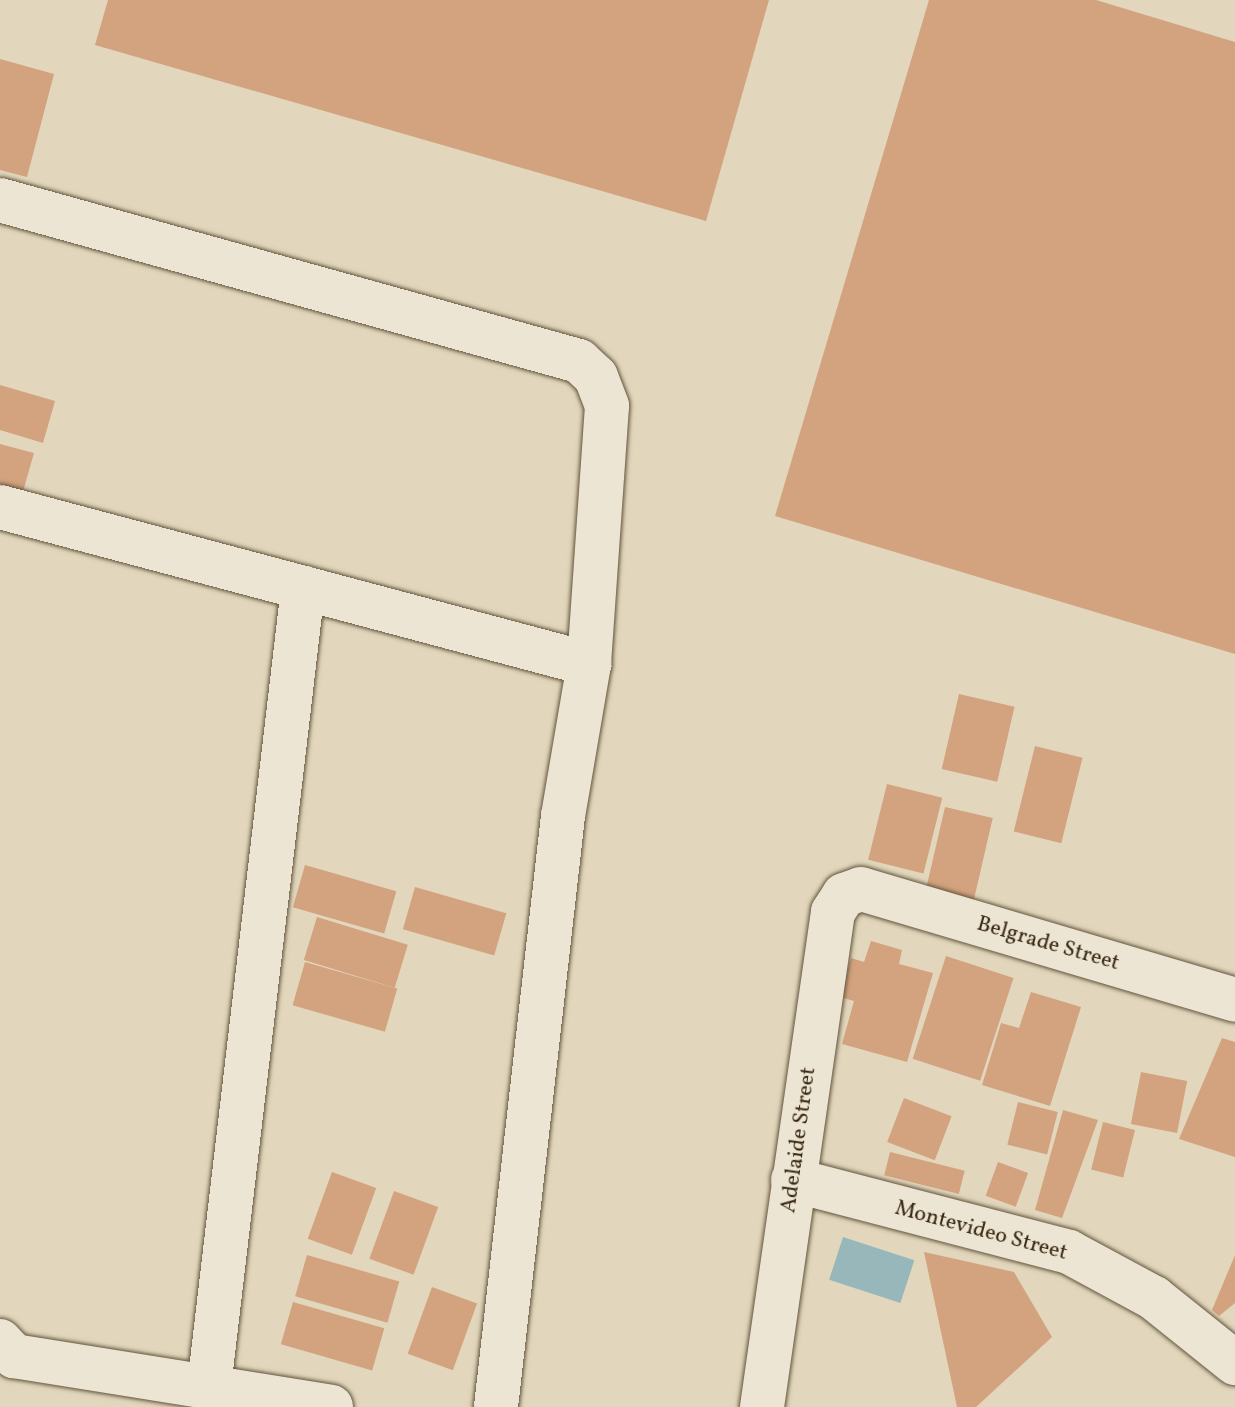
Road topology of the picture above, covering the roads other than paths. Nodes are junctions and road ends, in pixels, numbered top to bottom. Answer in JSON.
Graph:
{"nodes":[{"id":1,"x":0,"y":200,"type":"edge"},
{"id":2,"x":0,"y":507,"type":"edge"},
{"id":3,"x":303,"y":588,"type":"junction"},
{"id":4,"x":589,"y":664,"type":"junction"},
{"id":5,"x":861,"y":889,"type":"joint"},
{"id":6,"x":1235,"y":1000,"type":"edge"},
{"id":7,"x":793,"y":1180,"type":"junction"},
{"id":8,"x":0,"y":1341,"type":"edge"},
{"id":9,"x":1235,"y":1363,"type":"edge"},
{"id":10,"x":209,"y":1387,"type":"junction"},
{"id":11,"x":331,"y":1407,"type":"edge"},
{"id":12,"x":496,"y":1407,"type":"edge"},
{"id":13,"x":762,"y":1407,"type":"edge"}],
"edges":[{"from":1,"to":4,"type":"street"},
{"from":2,"to":3,"type":"street"},
{"from":3,"to":4,"type":"street"},
{"from":3,"to":10,"type":"street"},
{"from":4,"to":12,"type":"street"},
{"from":5,"to":6,"type":"street","name":"Belgrade Street"},
{"from":5,"to":7,"type":"street","name":"Adelaide Street"},
{"from":7,"to":9,"type":"street","name":"Montevideo Street"},
{"from":7,"to":13,"type":"street","name":"Adelaide Street"},
{"from":8,"to":10,"type":"street"},
{"from":10,"to":11,"type":"street"}]}
